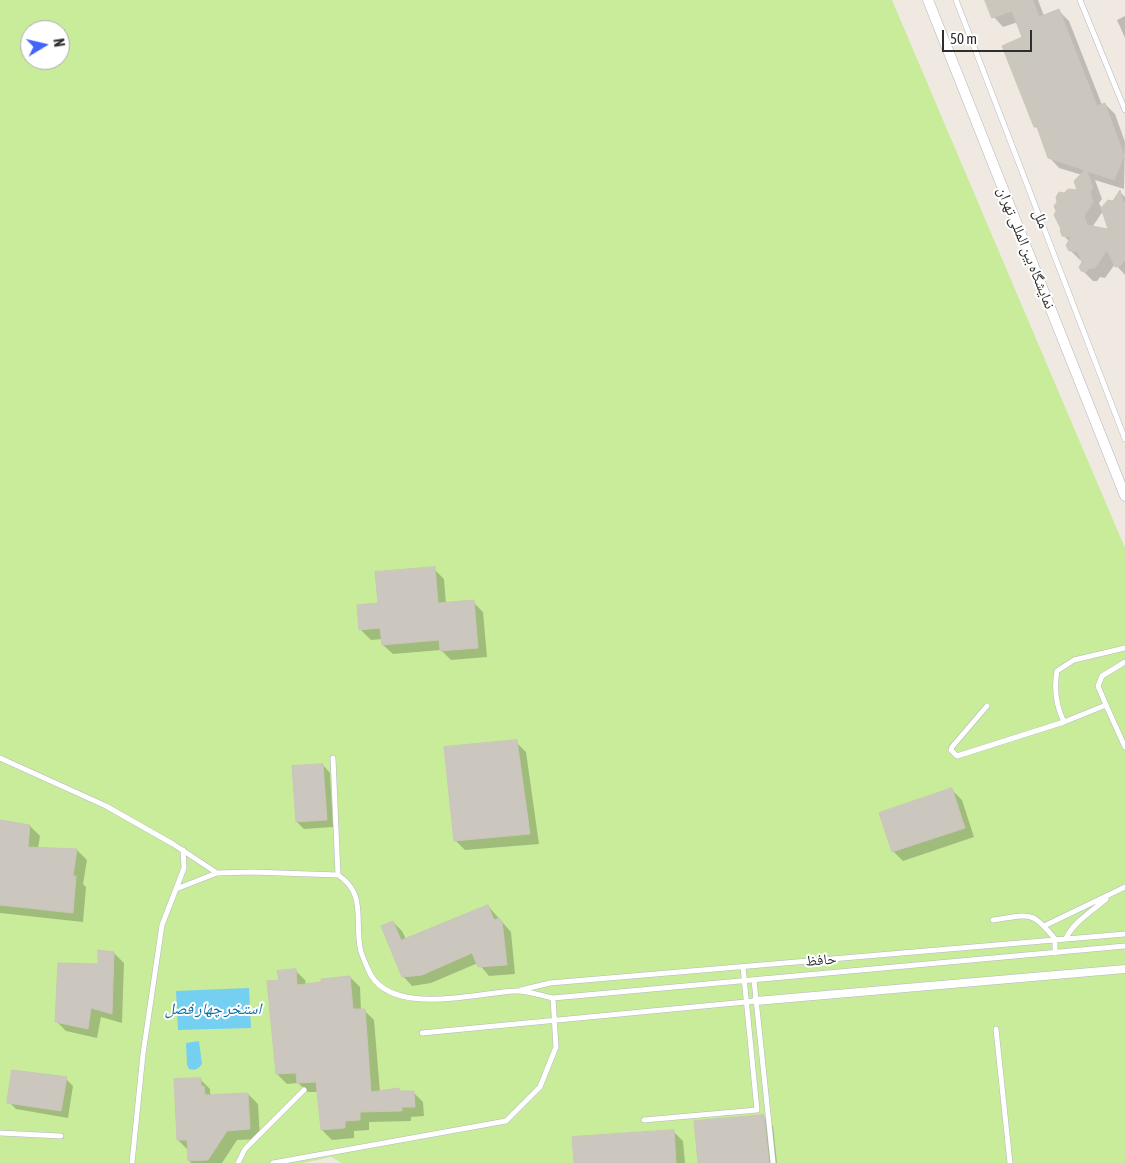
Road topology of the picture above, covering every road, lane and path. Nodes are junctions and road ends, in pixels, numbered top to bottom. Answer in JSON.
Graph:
{"nodes":[{"id":1,"x":928,"y":0,"type":"edge"},
{"id":2,"x":956,"y":0,"type":"edge"},
{"id":3,"x":1080,"y":0,"type":"edge"},
{"id":4,"x":1125,"y":110,"type":"edge"},
{"id":5,"x":1125,"y":439,"type":"edge"},
{"id":6,"x":1125,"y":496,"type":"edge"},
{"id":7,"x":1125,"y":648,"type":"edge"},
{"id":8,"x":1125,"y":662,"type":"edge"},
{"id":9,"x":987,"y":706,"type":"dead end"},
{"id":10,"x":1106,"y":706,"type":"junction"},
{"id":11,"x":1064,"y":722,"type":"junction"},
{"id":12,"x":1125,"y":746,"type":"edge"},
{"id":13,"x":0,"y":758,"type":"edge"},
{"id":14,"x":333,"y":758,"type":"dead end"},
{"id":15,"x":183,"y":850,"type":"junction"},
{"id":16,"x":217,"y":873,"type":"junction"},
{"id":17,"x":338,"y":875,"type":"junction"},
{"id":18,"x":1125,"y":887,"type":"edge"},
{"id":19,"x":176,"y":889,"type":"junction"},
{"id":20,"x":1111,"y":895,"type":"junction"},
{"id":21,"x":993,"y":920,"type":"dead end"},
{"id":22,"x":1044,"y":926,"type":"junction"},
{"id":23,"x":1125,"y":934,"type":"edge"},
{"id":24,"x":1066,"y":938,"type":"junction"},
{"id":25,"x":1055,"y":939,"type":"junction"},
{"id":26,"x":1125,"y":946,"type":"edge"},
{"id":27,"x":1055,"y":953,"type":"junction"},
{"id":28,"x":743,"y":967,"type":"junction"},
{"id":29,"x":1125,"y":969,"type":"edge"},
{"id":30,"x":754,"y":980,"type":"junction"},
{"id":31,"x":744,"y":981,"type":"junction"},
{"id":32,"x":518,"y":991,"type":"junction"},
{"id":33,"x":553,"y":998,"type":"junction"},
{"id":34,"x":747,"y":1001,"type":"junction"},
{"id":35,"x":756,"y":1001,"type":"junction"},
{"id":36,"x":553,"y":1020,"type":"junction"},
{"id":37,"x":996,"y":1029,"type":"dead end"},
{"id":38,"x":422,"y":1033,"type":"dead end"},
{"id":39,"x":304,"y":1090,"type":"dead end"},
{"id":40,"x":644,"y":1120,"type":"dead end"},
{"id":41,"x":0,"y":1132,"type":"edge"},
{"id":42,"x":61,"y":1136,"type":"dead end"},
{"id":43,"x":773,"y":1162,"type":"dead end"},
{"id":44,"x":132,"y":1163,"type":"edge"},
{"id":45,"x":238,"y":1163,"type":"edge"},
{"id":46,"x":273,"y":1163,"type":"edge"},
{"id":47,"x":1010,"y":1163,"type":"edge"}],
"edges":[{"from":1,"to":6,"type":"street","name":"نمایشگاه بین المللی تهران"},
{"from":2,"to":5,"type":"lane","name":"ملل"},
{"from":3,"to":4,"type":"lane"},
{"from":7,"to":11,"type":"lane"},
{"from":8,"to":10,"type":"lane"},
{"from":9,"to":11,"type":"lane"},
{"from":10,"to":11,"type":"lane"},
{"from":10,"to":12,"type":"lane"},
{"from":13,"to":15,"type":"lane"},
{"from":14,"to":17,"type":"lane"},
{"from":15,"to":16,"type":"lane"},
{"from":15,"to":19,"type":"lane"},
{"from":16,"to":17,"type":"lane"},
{"from":16,"to":19,"type":"lane"},
{"from":17,"to":32,"type":"lane"},
{"from":18,"to":20,"type":"lane"},
{"from":19,"to":44,"type":"lane"},
{"from":20,"to":22,"type":"lane"},
{"from":20,"to":24,"type":"lane"},
{"from":21,"to":22,"type":"lane"},
{"from":22,"to":25,"type":"lane"},
{"from":23,"to":24,"type":"lane","name":"حافظ"},
{"from":24,"to":25,"type":"lane","name":"حافظ"},
{"from":25,"to":27,"type":"lane"},
{"from":25,"to":28,"type":"lane","name":"حافظ"},
{"from":26,"to":27,"type":"lane","name":"حافظ"},
{"from":27,"to":30,"type":"lane","name":"حافظ"},
{"from":28,"to":31,"type":"lane"},
{"from":28,"to":32,"type":"lane","name":"حافظ"},
{"from":29,"to":35,"type":"street"},
{"from":30,"to":31,"type":"lane","name":"حافظ"},
{"from":30,"to":35,"type":"lane"},
{"from":31,"to":33,"type":"lane","name":"حافظ"},
{"from":31,"to":34,"type":"lane"},
{"from":32,"to":33,"type":"lane","name":"حافظ"},
{"from":33,"to":36,"type":"lane"},
{"from":34,"to":35,"type":"lane"},
{"from":34,"to":36,"type":"lane"},
{"from":34,"to":40,"type":"lane"},
{"from":35,"to":43,"type":"lane"},
{"from":36,"to":38,"type":"lane"},
{"from":36,"to":46,"type":"lane"},
{"from":37,"to":47,"type":"lane"},
{"from":39,"to":45,"type":"lane"},
{"from":41,"to":42,"type":"lane"}]}
